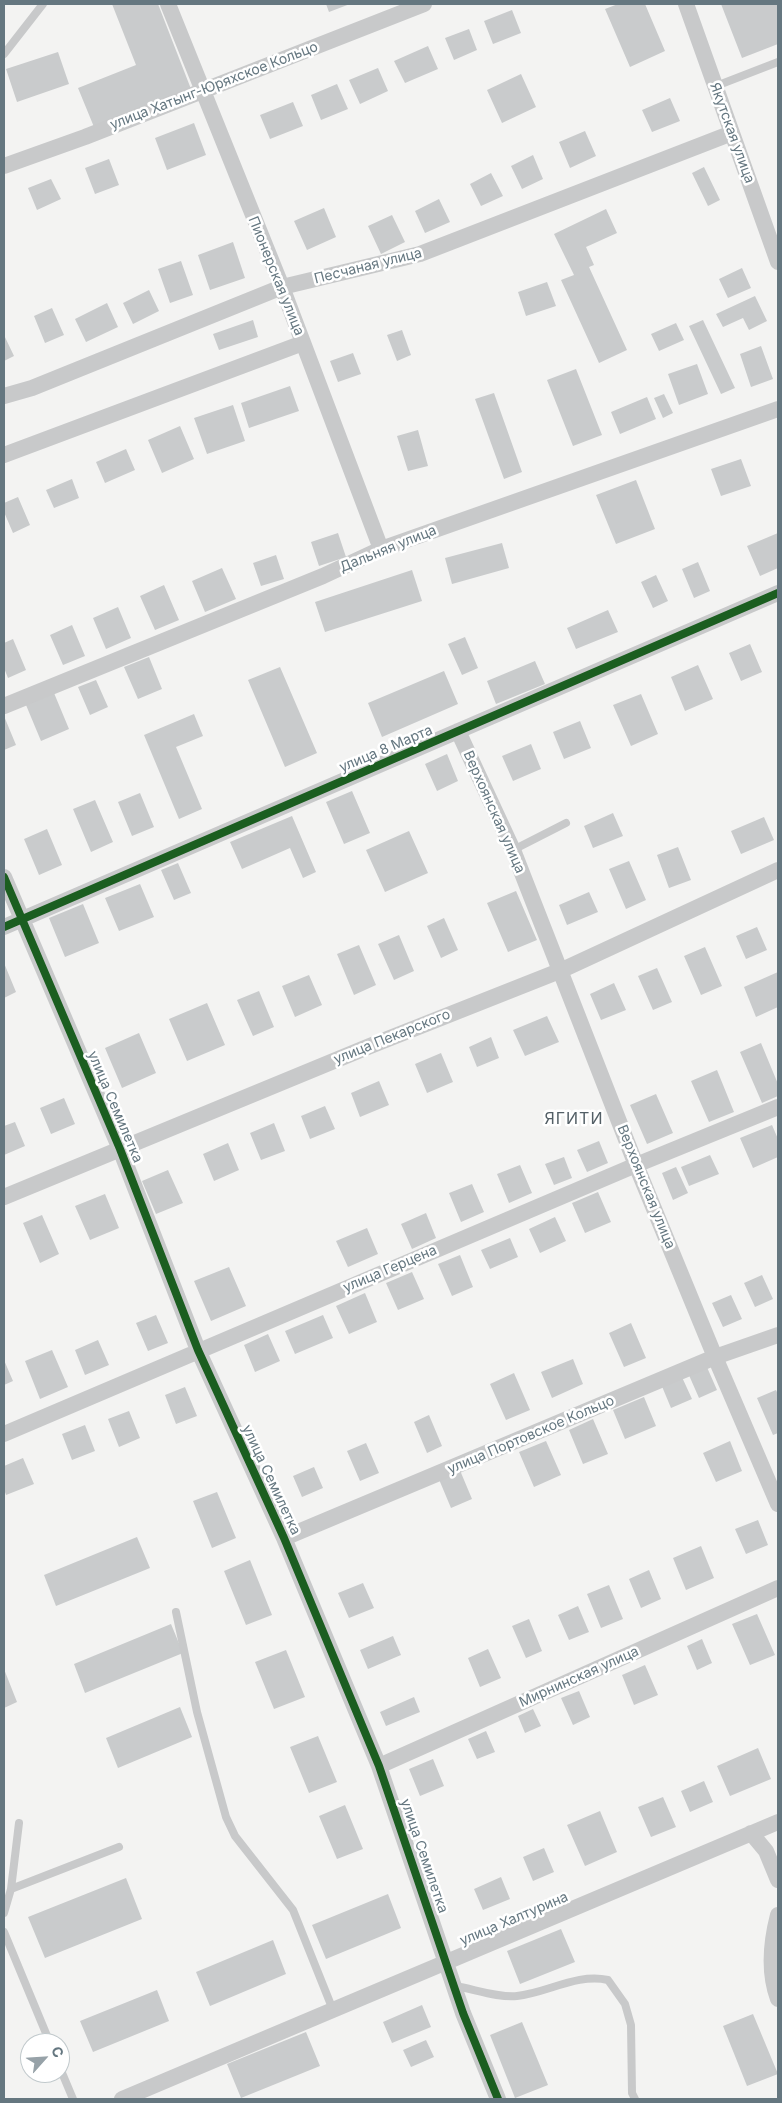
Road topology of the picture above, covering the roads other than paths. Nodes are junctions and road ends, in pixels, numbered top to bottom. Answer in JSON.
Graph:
{"nodes":[{"id":1,"x":43,"y":4,"type":"edge"},
{"id":2,"x":168,"y":4,"type":"edge"},
{"id":3,"x":424,"y":4,"type":"edge"},
{"id":4,"x":686,"y":4,"type":"edge"},
{"id":5,"x":4,"y":54,"type":"edge"},
{"id":6,"x":778,"y":62,"type":"edge"},
{"id":7,"x":716,"y":86,"type":"junction"},
{"id":8,"x":202,"y":90,"type":"junction"},
{"id":9,"x":732,"y":133,"type":"junction"},
{"id":10,"x":4,"y":166,"type":"edge"},
{"id":11,"x":778,"y":262,"type":"edge"},
{"id":12,"x":282,"y":287,"type":"junction"},
{"id":13,"x":303,"y":343,"type":"junction"},
{"id":14,"x":4,"y":396,"type":"edge"},
{"id":15,"x":778,"y":409,"type":"edge"},
{"id":16,"x":4,"y":455,"type":"edge"},
{"id":17,"x":381,"y":549,"type":"junction"},
{"id":18,"x":778,"y":593,"type":"edge"},
{"id":19,"x":4,"y":706,"type":"edge"},
{"id":20,"x":458,"y":731,"type":"junction"},
{"id":21,"x":566,"y":823,"type":"dead end"},
{"id":22,"x":512,"y":850,"type":"junction"},
{"id":23,"x":778,"y":870,"type":"edge"},
{"id":24,"x":4,"y":877,"type":"edge"},
{"id":25,"x":22,"y":920,"type":"junction"},
{"id":26,"x":4,"y":928,"type":"edge"},
{"id":27,"x":562,"y":970,"type":"junction"},
{"id":28,"x":778,"y":1107,"type":"edge"},
{"id":29,"x":120,"y":1149,"type":"junction"},
{"id":30,"x":636,"y":1165,"type":"junction"},
{"id":31,"x":4,"y":1198,"type":"edge"},
{"id":32,"x":778,"y":1335,"type":"edge"},
{"id":33,"x":198,"y":1350,"type":"junction"},
{"id":34,"x":715,"y":1358,"type":"junction"},
{"id":35,"x":4,"y":1434,"type":"edge"},
{"id":36,"x":778,"y":1504,"type":"edge"},
{"id":37,"x":284,"y":1538,"type":"junction"},
{"id":38,"x":778,"y":1588,"type":"edge"},
{"id":39,"x":176,"y":1612,"type":"dead end"},
{"id":40,"x":379,"y":1766,"type":"junction"},
{"id":41,"x":778,"y":1822,"type":"edge"},
{"id":42,"x":19,"y":1823,"type":"dead end"},
{"id":43,"x":751,"y":1833,"type":"junction"},
{"id":44,"x":119,"y":1847,"type":"dead end"},
{"id":45,"x":778,"y":1880,"type":"edge"},
{"id":46,"x":11,"y":1888,"type":"junction"},
{"id":47,"x":4,"y":1913,"type":"edge"},
{"id":48,"x":778,"y":1915,"type":"edge"},
{"id":49,"x":4,"y":1932,"type":"edge"},
{"id":50,"x":447,"y":1961,"type":"junction"},
{"id":51,"x":455,"y":1986,"type":"junction"},
{"id":52,"x":778,"y":1999,"type":"edge"},
{"id":53,"x":333,"y":2010,"type":"junction"},
{"id":54,"x":46,"y":2033,"type":"edge"},
{"id":55,"x":66,"y":2083,"type":"edge"},
{"id":56,"x":73,"y":2099,"type":"edge"},
{"id":57,"x":122,"y":2099,"type":"edge"},
{"id":58,"x":498,"y":2099,"type":"edge"},
{"id":59,"x":635,"y":2099,"type":"edge"}],
"edges":[{"from":1,"to":5,"type":"lane"},
{"from":2,"to":8,"type":"street","name":"Пионерская улица"},
{"from":3,"to":8,"type":"street","name":"улица Хатынг-Юряхское Кольцо"},
{"from":4,"to":7,"type":"street","name":"Якутская улица"},
{"from":6,"to":7,"type":"lane"},
{"from":7,"to":9,"type":"street","name":"Якутская улица"},
{"from":8,"to":10,"type":"street","name":"улица Хатынг-Юряхское Кольцо"},
{"from":8,"to":12,"type":"street","name":"Пионерская улица"},
{"from":9,"to":11,"type":"street","name":"Якутская улица"},
{"from":9,"to":12,"type":"street","name":"Песчаная улица"},
{"from":12,"to":13,"type":"street","name":"Пионерская улица"},
{"from":12,"to":14,"type":"street","name":"Песчаная улица"},
{"from":13,"to":16,"type":"street"},
{"from":13,"to":17,"type":"street","name":"Пионерская улица"},
{"from":15,"to":17,"type":"street","name":"Дальняя улица"},
{"from":17,"to":19,"type":"street","name":"Дальняя улица"},
{"from":18,"to":20,"type":"street","name":"улица 8 Марта"},
{"from":20,"to":22,"type":"street","name":"Верхоянская улица"},
{"from":20,"to":25,"type":"street","name":"улица 8 Марта"},
{"from":21,"to":22,"type":"lane"},
{"from":22,"to":27,"type":"street","name":"Верхоянская улица"},
{"from":23,"to":27,"type":"street","name":"улица Пекарского"},
{"from":24,"to":25,"type":"street","name":"улица Семилетка"},
{"from":25,"to":26,"type":"street","name":"улица 8 Марта"},
{"from":25,"to":29,"type":"street","name":"улица Семилетка"},
{"from":27,"to":29,"type":"street","name":"улица Пекарского"},
{"from":27,"to":30,"type":"street","name":"Верхоянская улица"},
{"from":28,"to":30,"type":"street","name":"улица Герцена"},
{"from":29,"to":31,"type":"street","name":"улица Пекарского"},
{"from":29,"to":33,"type":"street","name":"улица Семилетка"},
{"from":30,"to":33,"type":"street","name":"улица Герцена"},
{"from":30,"to":34,"type":"street","name":"Верхоянская улица"},
{"from":32,"to":34,"type":"street","name":"улица Портовское Кольцо"},
{"from":33,"to":35,"type":"street","name":"улица Герцена"},
{"from":33,"to":37,"type":"street","name":"улица Семилетка"},
{"from":34,"to":36,"type":"street","name":"Верхоянская улица"},
{"from":34,"to":37,"type":"street","name":"улица Портовское Кольцо"},
{"from":37,"to":40,"type":"street","name":"улица Семилетка"},
{"from":38,"to":40,"type":"street","name":"Мирнинская улица"},
{"from":39,"to":53,"type":"lane"},
{"from":40,"to":50,"type":"street","name":"улица Семилетка"},
{"from":41,"to":43,"type":"street","name":"улица Халтурина"},
{"from":42,"to":46,"type":"lane"},
{"from":43,"to":45,"type":"street"},
{"from":43,"to":50,"type":"street","name":"улица Халтурина"},
{"from":44,"to":46,"type":"lane"},
{"from":46,"to":47,"type":"lane"},
{"from":48,"to":52,"type":"street"},
{"from":49,"to":54,"type":"lane"},
{"from":50,"to":51,"type":"street","name":"улица Семилетка"},
{"from":50,"to":53,"type":"street","name":"улица Халтурина"},
{"from":51,"to":58,"type":"street","name":"улица Семилетка"},
{"from":51,"to":59,"type":"lane"},
{"from":53,"to":57,"type":"street","name":"улица Халтурина"},
{"from":55,"to":56,"type":"lane"}]}
